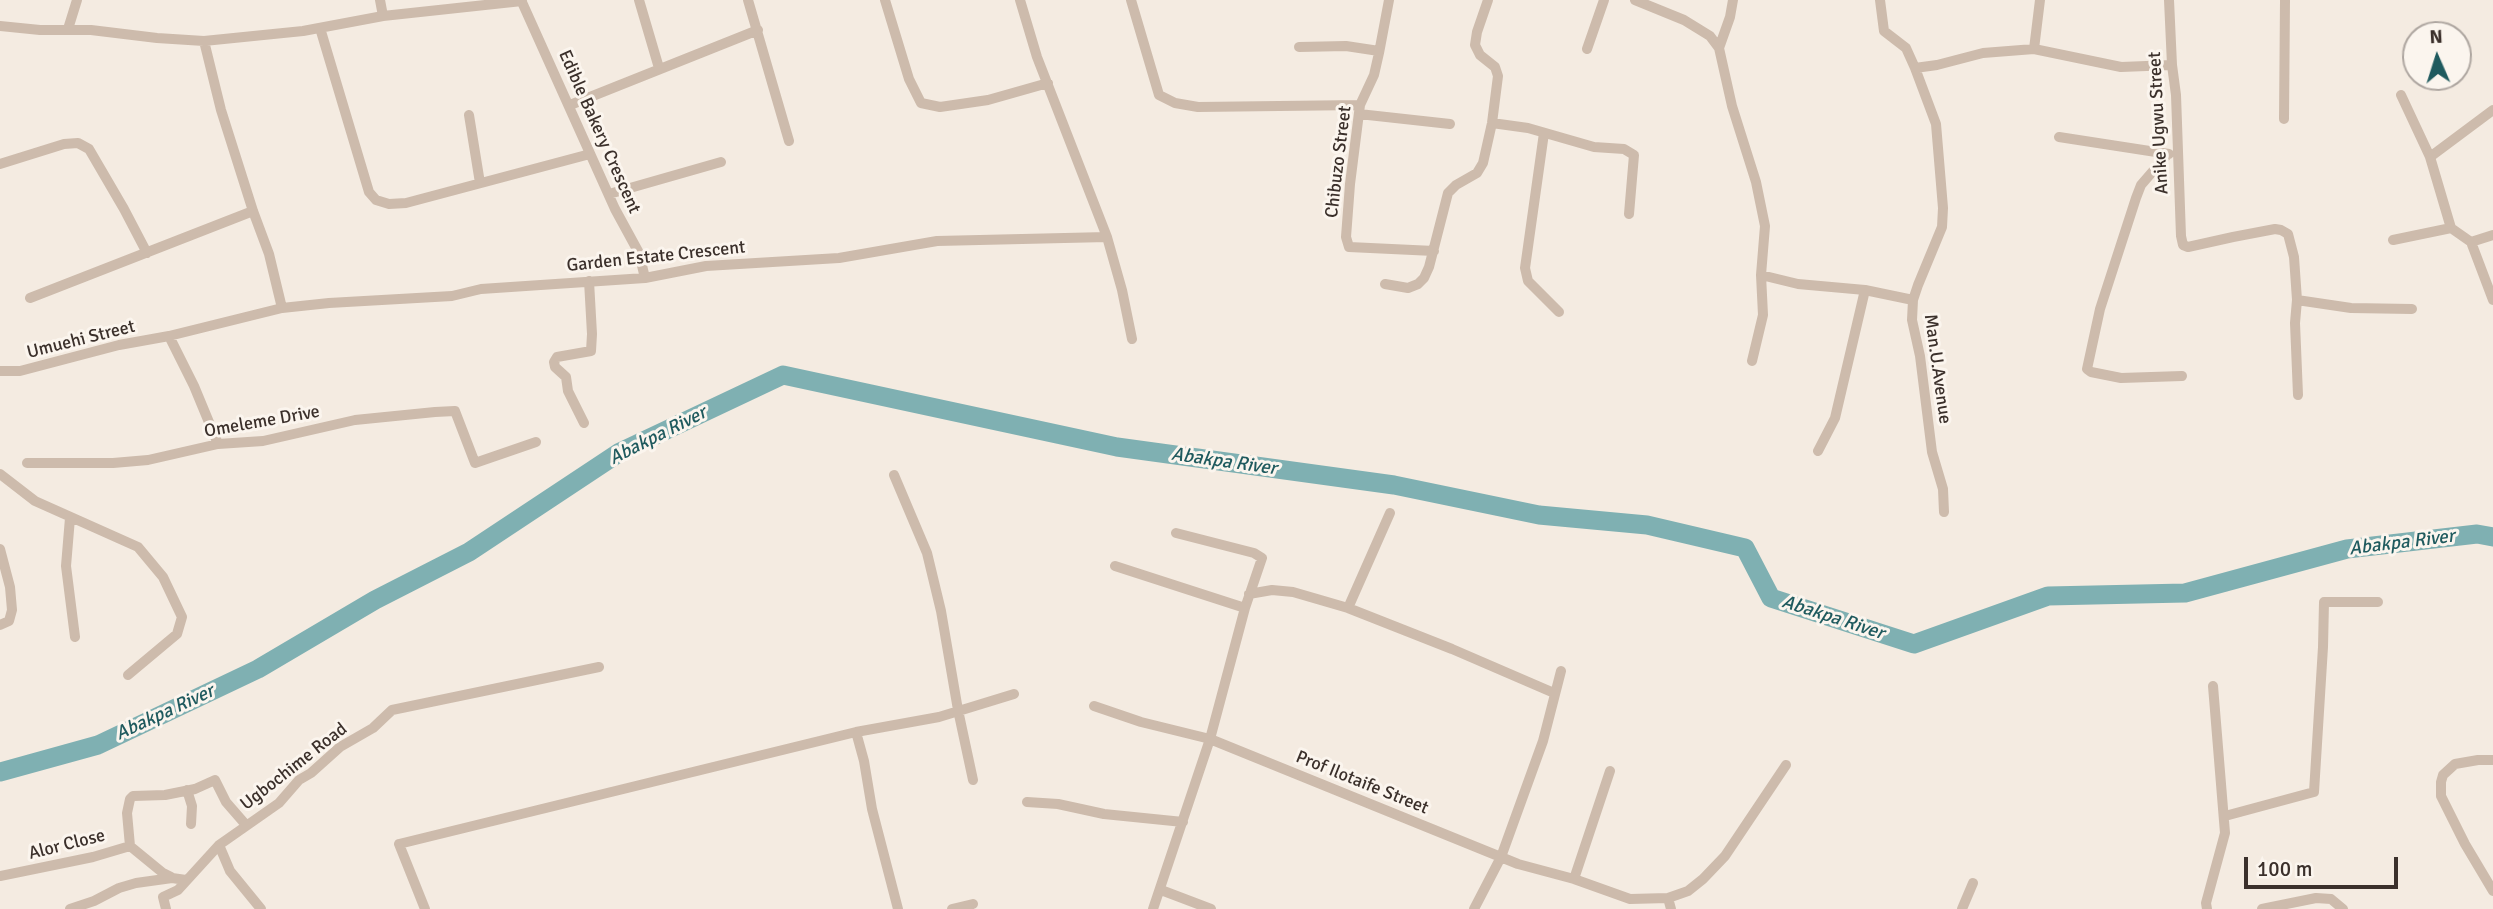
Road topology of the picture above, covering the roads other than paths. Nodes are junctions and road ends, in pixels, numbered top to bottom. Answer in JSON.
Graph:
{"nodes":[{"id":1,"x":77,"y":0,"type":"edge"},
{"id":2,"x":380,"y":0,"type":"edge"},
{"id":3,"x":639,"y":0,"type":"edge"},
{"id":4,"x":748,"y":0,"type":"edge"},
{"id":5,"x":885,"y":0,"type":"edge"},
{"id":6,"x":1020,"y":0,"type":"edge"},
{"id":7,"x":1131,"y":0,"type":"edge"},
{"id":8,"x":1389,"y":0,"type":"edge"},
{"id":9,"x":1488,"y":0,"type":"edge"},
{"id":10,"x":1604,"y":0,"type":"edge"},
{"id":11,"x":1635,"y":0,"type":"edge"},
{"id":12,"x":1733,"y":0,"type":"edge"},
{"id":13,"x":1880,"y":0,"type":"edge"},
{"id":14,"x":2039,"y":0,"type":"edge"},
{"id":15,"x":2169,"y":0,"type":"edge"},
{"id":16,"x":2285,"y":0,"type":"edge"},
{"id":17,"x":522,"y":1,"type":"edge"},
{"id":18,"x":383,"y":16,"type":"junction"},
{"id":19,"x":0,"y":26,"type":"edge"},
{"id":20,"x":320,"y":28,"type":"junction"},
{"id":21,"x":68,"y":29,"type":"junction"},
{"id":22,"x":758,"y":30,"type":"junction"},
{"id":23,"x":204,"y":41,"type":"junction"},
{"id":24,"x":1299,"y":47,"type":"dead end"},
{"id":25,"x":1587,"y":48,"type":"dead end"},
{"id":26,"x":1719,"y":48,"type":"junction"},
{"id":27,"x":2034,"y":49,"type":"junction"},
{"id":28,"x":1379,"y":51,"type":"junction"},
{"id":29,"x":2172,"y":65,"type":"junction"},
{"id":30,"x":659,"y":68,"type":"junction"},
{"id":31,"x":1915,"y":68,"type":"junction"},
{"id":32,"x":1048,"y":83,"type":"junction"},
{"id":33,"x":2401,"y":95,"type":"dead end"},
{"id":34,"x":570,"y":105,"type":"junction"},
{"id":35,"x":1360,"y":109,"type":"junction"},
{"id":36,"x":2493,"y":110,"type":"edge"},
{"id":37,"x":468,"y":115,"type":"dead end"},
{"id":38,"x":2284,"y":119,"type":"dead end"},
{"id":39,"x":1492,"y":123,"type":"junction"},
{"id":40,"x":1450,"y":124,"type":"dead end"},
{"id":41,"x":1544,"y":133,"type":"junction"},
{"id":42,"x":2059,"y":137,"type":"dead end"},
{"id":43,"x":789,"y":141,"type":"dead end"},
{"id":44,"x":590,"y":154,"type":"junction"},
{"id":45,"x":2172,"y":154,"type":"junction"},
{"id":46,"x":2430,"y":157,"type":"junction"},
{"id":47,"x":721,"y":162,"type":"dead end"},
{"id":48,"x":0,"y":164,"type":"edge"},
{"id":49,"x":480,"y":183,"type":"junction"},
{"id":50,"x":609,"y":194,"type":"junction"},
{"id":51,"x":253,"y":212,"type":"junction"},
{"id":52,"x":1629,"y":214,"type":"dead end"},
{"id":53,"x":2451,"y":228,"type":"junction"},
{"id":54,"x":2493,"y":235,"type":"edge"},
{"id":55,"x":1107,"y":237,"type":"junction"},
{"id":56,"x":2393,"y":240,"type":"dead end"},
{"id":57,"x":2471,"y":242,"type":"junction"},
{"id":58,"x":1434,"y":251,"type":"junction"},
{"id":59,"x":147,"y":253,"type":"junction"},
{"id":60,"x":1761,"y":275,"type":"junction"},
{"id":61,"x":645,"y":278,"type":"junction"},
{"id":62,"x":589,"y":281,"type":"junction"},
{"id":63,"x":1385,"y":284,"type":"dead end"},
{"id":64,"x":1865,"y":290,"type":"junction"},
{"id":65,"x":30,"y":298,"type":"dead end"},
{"id":66,"x":1913,"y":300,"type":"junction"},
{"id":67,"x":2297,"y":300,"type":"junction"},
{"id":68,"x":2493,"y":300,"type":"edge"},
{"id":69,"x":282,"y":308,"type":"junction"},
{"id":70,"x":2412,"y":309,"type":"dead end"},
{"id":71,"x":1559,"y":312,"type":"dead end"},
{"id":72,"x":169,"y":336,"type":"junction"},
{"id":73,"x":1132,"y":339,"type":"dead end"},
{"id":74,"x":1752,"y":360,"type":"dead end"},
{"id":75,"x":0,"y":371,"type":"edge"},
{"id":76,"x":2182,"y":376,"type":"dead end"},
{"id":77,"x":2298,"y":395,"type":"dead end"},
{"id":78,"x":584,"y":423,"type":"dead end"},
{"id":79,"x":536,"y":442,"type":"dead end"},
{"id":80,"x":218,"y":444,"type":"junction"},
{"id":81,"x":1818,"y":451,"type":"dead end"},
{"id":82,"x":27,"y":463,"type":"dead end"},
{"id":83,"x":0,"y":474,"type":"edge"},
{"id":84,"x":894,"y":475,"type":"dead end"},
{"id":85,"x":1944,"y":512,"type":"dead end"},
{"id":86,"x":1390,"y":513,"type":"dead end"},
{"id":87,"x":70,"y":518,"type":"junction"},
{"id":88,"x":1176,"y":533,"type":"dead end"},
{"id":89,"x":0,"y":549,"type":"edge"},
{"id":90,"x":1115,"y":566,"type":"dead end"},
{"id":91,"x":1249,"y":594,"type":"junction"},
{"id":92,"x":2378,"y":602,"type":"dead end"},
{"id":93,"x":1245,"y":608,"type":"junction"},
{"id":94,"x":1348,"y":608,"type":"junction"},
{"id":95,"x":0,"y":625,"type":"edge"},
{"id":96,"x":75,"y":637,"type":"dead end"},
{"id":97,"x":599,"y":667,"type":"dead end"},
{"id":98,"x":1561,"y":671,"type":"dead end"},
{"id":99,"x":128,"y":675,"type":"dead end"},
{"id":100,"x":2213,"y":686,"type":"dead end"},
{"id":101,"x":1554,"y":693,"type":"junction"},
{"id":102,"x":1014,"y":694,"type":"dead end"},
{"id":103,"x":1094,"y":706,"type":"dead end"},
{"id":104,"x":958,"y":710,"type":"junction"},
{"id":105,"x":856,"y":732,"type":"junction"},
{"id":106,"x":1210,"y":739,"type":"junction"},
{"id":107,"x":2493,"y":760,"type":"edge"},
{"id":108,"x":1786,"y":765,"type":"dead end"},
{"id":109,"x":1611,"y":771,"type":"dead end"},
{"id":110,"x":974,"y":780,"type":"dead end"},
{"id":111,"x":187,"y":790,"type":"junction"},
{"id":112,"x":1027,"y":802,"type":"dead end"},
{"id":113,"x":2225,"y":816,"type":"junction"},
{"id":114,"x":1183,"y":822,"type":"junction"},
{"id":115,"x":191,"y":824,"type":"dead end"},
{"id":116,"x":247,"y":825,"type":"junction"},
{"id":117,"x":219,"y":845,"type":"junction"},
{"id":118,"x":130,"y":846,"type":"junction"},
{"id":119,"x":1501,"y":857,"type":"junction"},
{"id":120,"x":0,"y":876,"type":"edge"},
{"id":121,"x":172,"y":878,"type":"junction"},
{"id":122,"x":1574,"y":879,"type":"junction"},
{"id":123,"x":186,"y":880,"type":"junction"},
{"id":124,"x":1973,"y":883,"type":"dead end"},
{"id":125,"x":1161,"y":890,"type":"junction"},
{"id":126,"x":2493,"y":891,"type":"edge"},
{"id":127,"x":973,"y":904,"type":"dead end"},
{"id":128,"x":1669,"y":904,"type":"edge"},
{"id":129,"x":69,"y":909,"type":"edge"},
{"id":130,"x":166,"y":909,"type":"edge"},
{"id":131,"x":261,"y":909,"type":"edge"},
{"id":132,"x":425,"y":909,"type":"edge"},
{"id":133,"x":898,"y":909,"type":"edge"},
{"id":134,"x":952,"y":909,"type":"edge"},
{"id":135,"x":1153,"y":909,"type":"edge"},
{"id":136,"x":1212,"y":909,"type":"edge"},
{"id":137,"x":1474,"y":909,"type":"edge"},
{"id":138,"x":1962,"y":909,"type":"edge"},
{"id":139,"x":2207,"y":909,"type":"edge"},
{"id":140,"x":2262,"y":909,"type":"edge"},
{"id":141,"x":2343,"y":909,"type":"edge"}],
"edges":[{"from":1,"to":21,"type":"street"},
{"from":2,"to":18,"type":"street"},
{"from":3,"to":30,"type":"street"},
{"from":4,"to":22,"type":"street"},
{"from":5,"to":32,"type":"street"},
{"from":6,"to":32,"type":"street"},
{"from":7,"to":35,"type":"street"},
{"from":8,"to":28,"type":"street","name":"Chibuzo Street"},
{"from":9,"to":39,"type":"street"},
{"from":10,"to":25,"type":"street"},
{"from":11,"to":26,"type":"street"},
{"from":12,"to":26,"type":"street"},
{"from":13,"to":31,"type":"street","name":"Man.U.Avenue"},
{"from":14,"to":27,"type":"street"},
{"from":15,"to":29,"type":"street","name":"Anike Ugwu Street"},
{"from":16,"to":38,"type":"street"},
{"from":17,"to":18,"type":"street"},
{"from":17,"to":34,"type":"street","name":"Edible Bakery Crescent"},
{"from":18,"to":20,"type":"street"},
{"from":19,"to":21,"type":"street"},
{"from":20,"to":23,"type":"street"},
{"from":20,"to":49,"type":"street"},
{"from":21,"to":23,"type":"street"},
{"from":22,"to":30,"type":"street"},
{"from":22,"to":43,"type":"street"},
{"from":23,"to":51,"type":"street"},
{"from":24,"to":28,"type":"street"},
{"from":26,"to":60,"type":"street"},
{"from":27,"to":29,"type":"street"},
{"from":27,"to":31,"type":"street"},
{"from":28,"to":35,"type":"street","name":"Chibuzo Street"},
{"from":29,"to":45,"type":"street","name":"Anike Ugwu Street"},
{"from":30,"to":34,"type":"street"},
{"from":31,"to":66,"type":"street","name":"Man.U.Avenue"},
{"from":32,"to":55,"type":"street"},
{"from":33,"to":46,"type":"street"},
{"from":34,"to":44,"type":"street","name":"Edible Bakery Crescent"},
{"from":35,"to":40,"type":"street"},
{"from":35,"to":58,"type":"street","name":"Chibuzo Street"},
{"from":36,"to":46,"type":"street"},
{"from":37,"to":49,"type":"street"},
{"from":39,"to":41,"type":"street"},
{"from":39,"to":58,"type":"street"},
{"from":41,"to":52,"type":"street"},
{"from":41,"to":71,"type":"street"},
{"from":42,"to":45,"type":"street"},
{"from":44,"to":49,"type":"street"},
{"from":44,"to":50,"type":"street","name":"Edible Bakery Crescent"},
{"from":45,"to":67,"type":"street","name":"Anike Ugwu Street"},
{"from":45,"to":76,"type":"street"},
{"from":46,"to":53,"type":"street"},
{"from":47,"to":50,"type":"street"},
{"from":48,"to":59,"type":"street"},
{"from":50,"to":61,"type":"street","name":"Edible Bakery Crescent"},
{"from":51,"to":59,"type":"street"},
{"from":51,"to":69,"type":"street"},
{"from":53,"to":56,"type":"street"},
{"from":53,"to":57,"type":"street"},
{"from":54,"to":57,"type":"street"},
{"from":55,"to":61,"type":"street","name":"Garden Estate Crescent"},
{"from":55,"to":73,"type":"street"},
{"from":57,"to":68,"type":"street"},
{"from":58,"to":63,"type":"street"},
{"from":59,"to":65,"type":"street"},
{"from":60,"to":64,"type":"street"},
{"from":60,"to":74,"type":"street"},
{"from":61,"to":62,"type":"street","name":"Garden Estate Crescent"},
{"from":62,"to":69,"type":"street","name":"Garden Estate Crescent"},
{"from":62,"to":78,"type":"street"},
{"from":64,"to":66,"type":"street"},
{"from":64,"to":81,"type":"street"},
{"from":66,"to":85,"type":"street","name":"Man.U.Avenue"},
{"from":67,"to":70,"type":"street"},
{"from":67,"to":77,"type":"street"},
{"from":69,"to":72,"type":"street","name":"Garden Estate Crescent"},
{"from":72,"to":75,"type":"street","name":"Umuehi Street"},
{"from":72,"to":80,"type":"street"},
{"from":79,"to":80,"type":"street","name":"Omeleme Drive"},
{"from":80,"to":82,"type":"street","name":"Omeleme Drive"},
{"from":83,"to":87,"type":"street"},
{"from":84,"to":104,"type":"street"},
{"from":86,"to":94,"type":"street"},
{"from":87,"to":96,"type":"street"},
{"from":87,"to":99,"type":"street"},
{"from":88,"to":91,"type":"street"},
{"from":89,"to":95,"type":"street"},
{"from":90,"to":93,"type":"street"},
{"from":91,"to":93,"type":"street"},
{"from":91,"to":94,"type":"street"},
{"from":92,"to":113,"type":"street"},
{"from":93,"to":106,"type":"street"},
{"from":94,"to":101,"type":"street"},
{"from":97,"to":116,"type":"street","name":"Ugbochime Road"},
{"from":98,"to":101,"type":"street"},
{"from":100,"to":113,"type":"street"},
{"from":101,"to":119,"type":"street"},
{"from":102,"to":104,"type":"street"},
{"from":103,"to":106,"type":"street","name":"Prof Ilotaife Street"},
{"from":104,"to":105,"type":"street"},
{"from":104,"to":110,"type":"street"},
{"from":105,"to":132,"type":"street"},
{"from":105,"to":133,"type":"street"},
{"from":106,"to":114,"type":"street"},
{"from":106,"to":119,"type":"street","name":"Prof Ilotaife Street"},
{"from":107,"to":126,"type":"street"},
{"from":108,"to":128,"type":"street"},
{"from":109,"to":122,"type":"street"},
{"from":111,"to":115,"type":"street"},
{"from":111,"to":116,"type":"street"},
{"from":111,"to":118,"type":"street"},
{"from":112,"to":114,"type":"street"},
{"from":113,"to":139,"type":"street"},
{"from":114,"to":125,"type":"street"},
{"from":116,"to":117,"type":"street","name":"Ugbochime Road"},
{"from":117,"to":123,"type":"street","name":"Ugbochime Road"},
{"from":117,"to":131,"type":"street"},
{"from":118,"to":120,"type":"street","name":"Alor Close"},
{"from":118,"to":121,"type":"street","name":"Alor Close"},
{"from":119,"to":122,"type":"street","name":"Prof Ilotaife Street"},
{"from":119,"to":137,"type":"street"},
{"from":121,"to":123,"type":"street"},
{"from":121,"to":129,"type":"street"},
{"from":122,"to":128,"type":"street","name":"Prof Ilotaife Street"},
{"from":123,"to":130,"type":"street","name":"Ugbochime Road"},
{"from":124,"to":138,"type":"street"},
{"from":125,"to":135,"type":"street"},
{"from":125,"to":136,"type":"street"},
{"from":127,"to":134,"type":"street"},
{"from":140,"to":141,"type":"street"}]}
